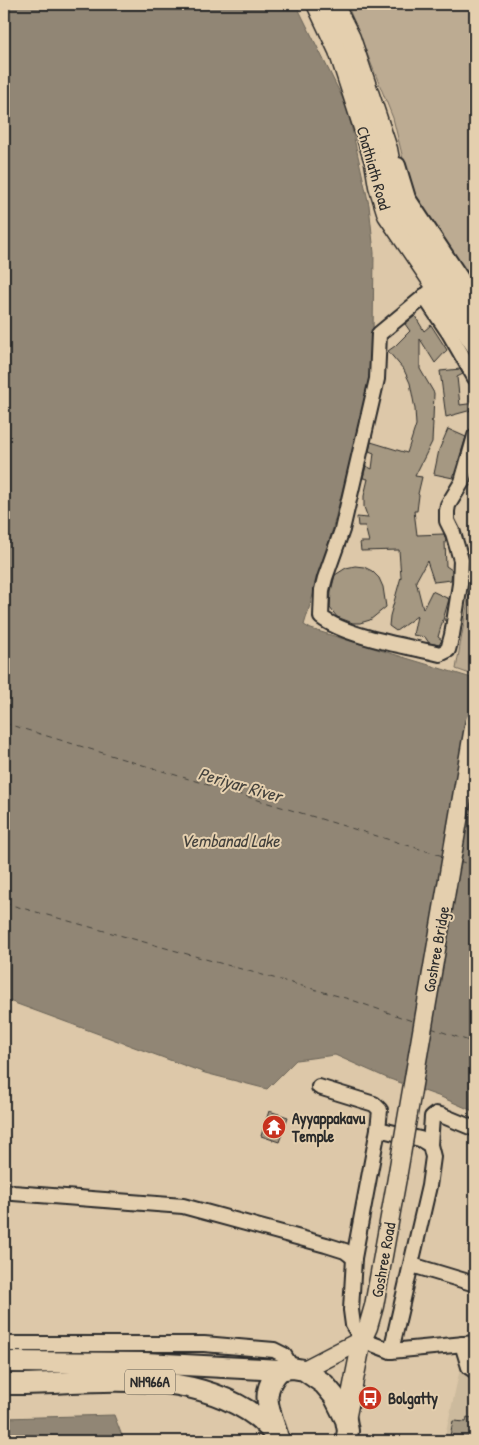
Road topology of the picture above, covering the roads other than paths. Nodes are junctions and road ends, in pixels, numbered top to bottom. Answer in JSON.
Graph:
{"nodes":[{"id":1,"x":316,"y":4,"type":"edge"},
{"id":2,"x":334,"y":4,"type":"edge"},
{"id":3,"x":342,"y":4,"type":"edge"},
{"id":4,"x":430,"y":291,"type":"junction"},
{"id":5,"x":475,"y":299,"type":"edge"},
{"id":6,"x":475,"y":320,"type":"edge"},
{"id":7,"x":475,"y":345,"type":"edge"},
{"id":8,"x":475,"y":378,"type":"edge"},
{"id":9,"x":475,"y":436,"type":"edge"},
{"id":10,"x":475,"y":721,"type":"edge"},
{"id":11,"x":319,"y":1086,"type":"dead end"},
{"id":12,"x":378,"y":1129,"type":"junction"},
{"id":13,"x":475,"y":1129,"type":"edge"},
{"id":14,"x":430,"y":1145,"type":"junction"},
{"id":15,"x":397,"y":1178,"type":"joint"},
{"id":16,"x":4,"y":1190,"type":"edge"},
{"id":17,"x":354,"y":1258,"type":"junction"},
{"id":18,"x":412,"y":1266,"type":"junction"},
{"id":19,"x":475,"y":1284,"type":"edge"},
{"id":20,"x":362,"y":1340,"type":"junction"},
{"id":21,"x":4,"y":1344,"type":"edge"},
{"id":22,"x":470,"y":1350,"type":"edge"},
{"id":23,"x":391,"y":1351,"type":"junction"},
{"id":24,"x":4,"y":1362,"type":"edge"},
{"id":25,"x":292,"y":1369,"type":"junction"},
{"id":26,"x":475,"y":1371,"type":"edge"},
{"id":27,"x":4,"y":1384,"type":"edge"},
{"id":28,"x":346,"y":1420,"type":"junction"},
{"id":29,"x":280,"y":1440,"type":"edge"},
{"id":30,"x":346,"y":1441,"type":"edge"}],
"edges":[{"from":1,"to":4,"type":"main road","name":"Chathiath Road"},
{"from":2,"to":6,"type":"main road","name":"Chathiath Road"},
{"from":3,"to":5,"type":"street"},
{"from":4,"to":7,"type":"main road","name":"Chathiath Road"},
{"from":4,"to":8,"type":"street"},
{"from":4,"to":9,"type":"street"},
{"from":10,"to":15,"type":"main road","name":"Goshree Bridge","bridge":true},
{"from":11,"to":12,"type":"street"},
{"from":12,"to":14,"type":"street"},
{"from":12,"to":17,"type":"street"},
{"from":13,"to":14,"type":"street"},
{"from":14,"to":18,"type":"street"},
{"from":15,"to":20,"type":"main road","name":"Goshree Road"},
{"from":16,"to":17,"type":"street"},
{"from":17,"to":20,"type":"street"},
{"from":18,"to":19,"type":"street"},
{"from":18,"to":23,"type":"street"},
{"from":20,"to":23,"type":"street"},
{"from":20,"to":25,"type":"main road"},
{"from":20,"to":28,"type":"main road","name":"Goshree Road"},
{"from":21,"to":25,"type":"street"},
{"from":22,"to":23,"type":"street"},
{"from":22,"to":26,"type":"street"},
{"from":24,"to":25,"type":"highway","number":"NH966A"},
{"from":25,"to":28,"type":"highway"},
{"from":25,"to":29,"type":"highway","number":"NH966A"},
{"from":27,"to":29,"type":"highway","number":"NH966A"},
{"from":28,"to":30,"type":"highway"}]}
